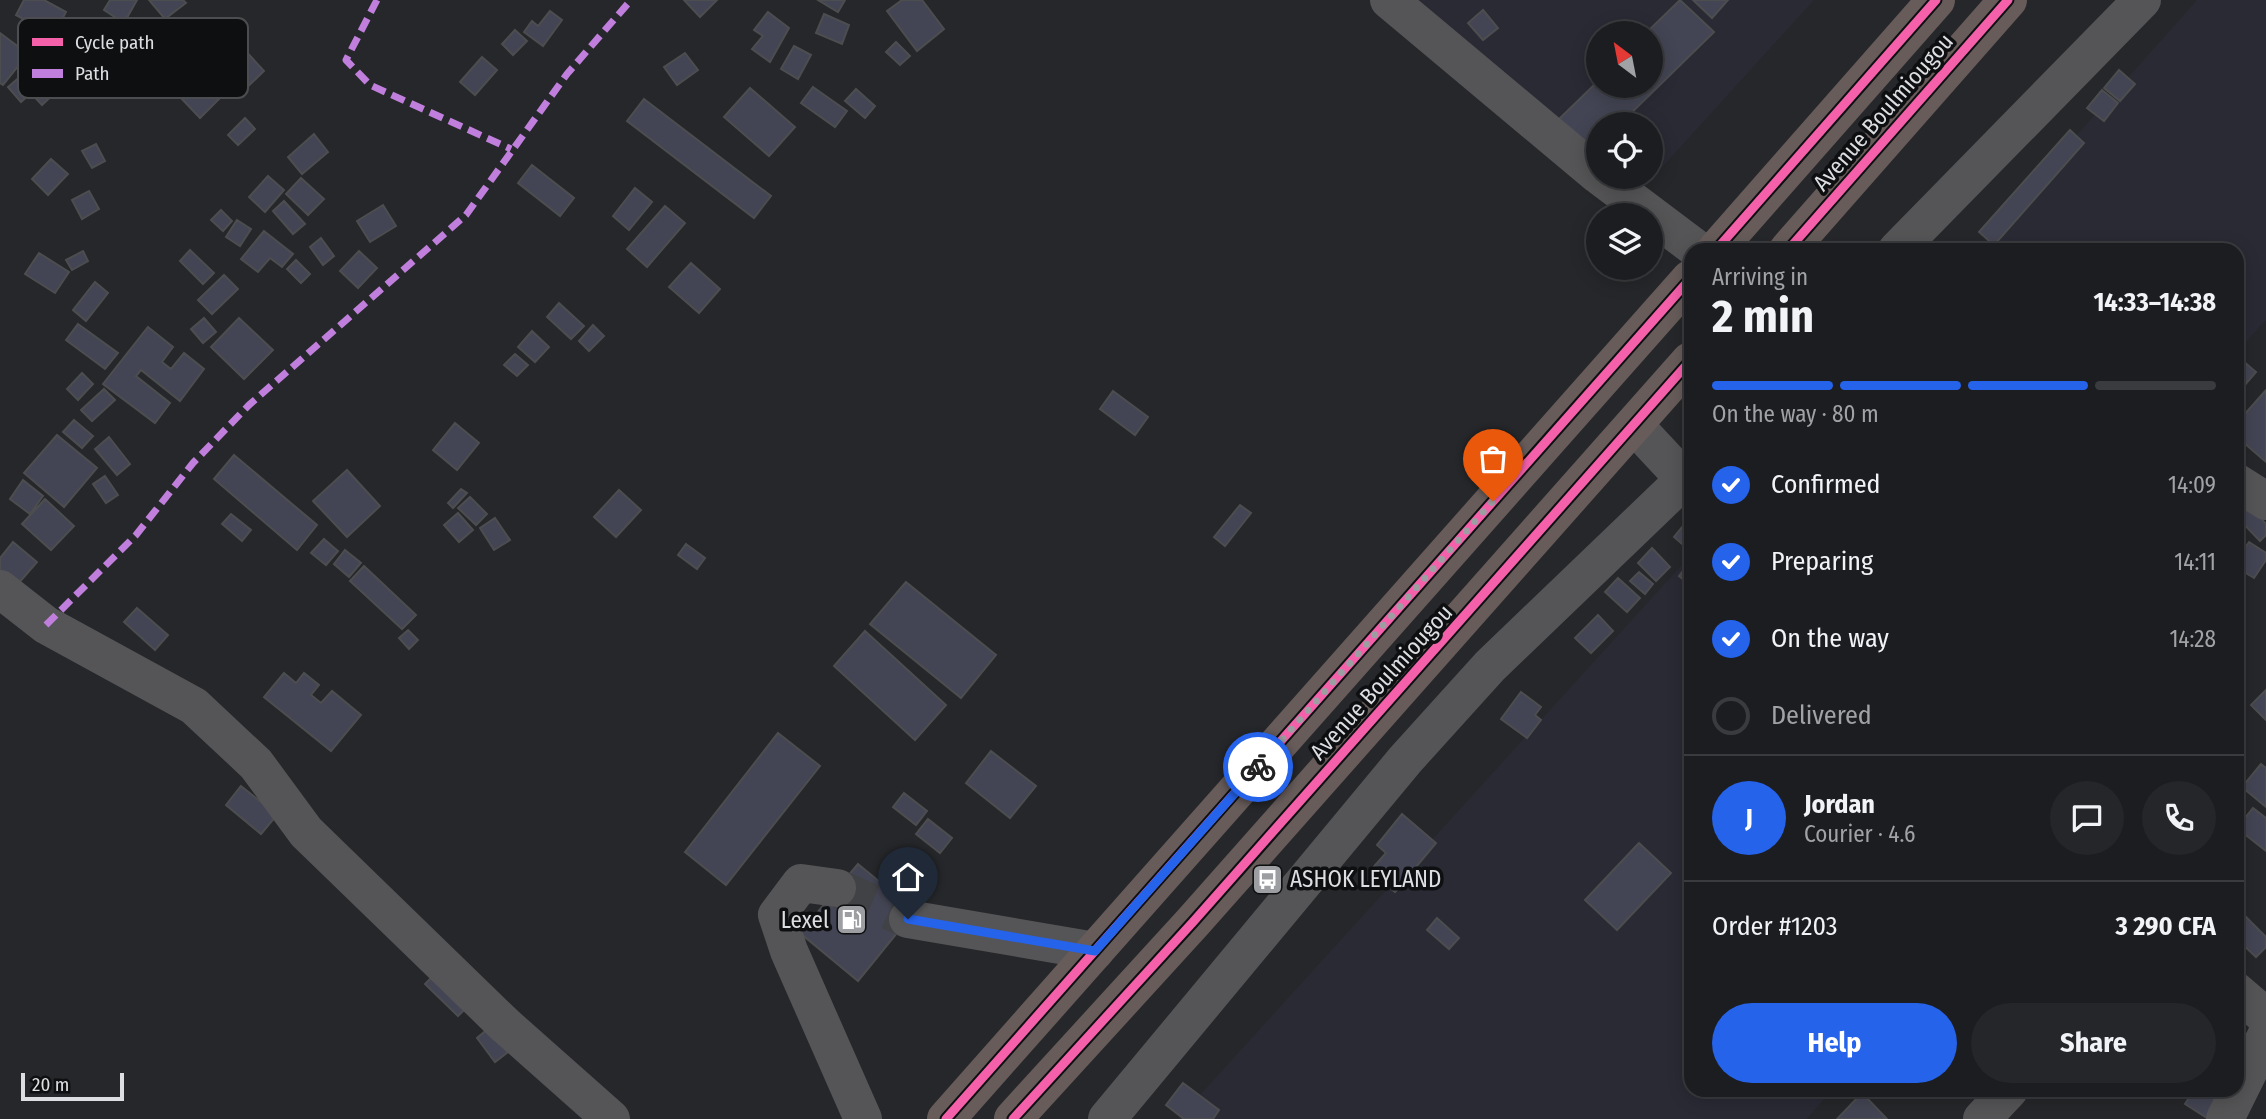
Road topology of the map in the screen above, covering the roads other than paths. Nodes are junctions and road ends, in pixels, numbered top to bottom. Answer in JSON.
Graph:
{"nodes":[{"id":1,"x":1389,"y":0,"type":"edge"},
{"id":2,"x":1936,"y":0,"type":"edge"},
{"id":3,"x":2008,"y":0,"type":"edge"},
{"id":4,"x":2142,"y":0,"type":"edge"},
{"id":5,"x":1586,"y":165,"type":"edge"},
{"id":6,"x":1616,"y":189,"type":"edge"},
{"id":7,"x":1689,"y":243,"type":"edge"},
{"id":8,"x":1722,"y":243,"type":"edge"},
{"id":9,"x":1794,"y":243,"type":"edge"},
{"id":10,"x":1904,"y":243,"type":"edge"},
{"id":11,"x":1684,"y":286,"type":"edge"},
{"id":12,"x":1684,"y":368,"type":"edge"},
{"id":13,"x":1634,"y":425,"type":"junction"},
{"id":14,"x":1684,"y":474,"type":"edge"},
{"id":15,"x":1684,"y":484,"type":"edge"},
{"id":16,"x":2244,"y":487,"type":"edge"},
{"id":17,"x":2266,"y":501,"type":"edge"},
{"id":18,"x":0,"y":589,"type":"edge"},
{"id":19,"x":837,"y":888,"type":"tunnel mouth"},
{"id":20,"x":908,"y":919,"type":"tunnel mouth"},
{"id":21,"x":1095,"y":951,"type":"junction"},
{"id":22,"x":2258,"y":1007,"type":"edge"},
{"id":23,"x":2244,"y":1055,"type":"edge"},
{"id":24,"x":2002,"y":1097,"type":"edge"},
{"id":25,"x":2231,"y":1097,"type":"edge"},
{"id":26,"x":611,"y":1119,"type":"edge"},
{"id":27,"x":863,"y":1119,"type":"edge"},
{"id":28,"x":946,"y":1119,"type":"edge"},
{"id":29,"x":1013,"y":1119,"type":"edge"},
{"id":30,"x":1107,"y":1119,"type":"edge"},
{"id":31,"x":1982,"y":1119,"type":"edge"},
{"id":32,"x":2225,"y":1119,"type":"edge"}],
"edges":[{"from":1,"to":5,"type":"street"},
{"from":2,"to":8,"type":"highway","name":"Avenue Boulmiougou"},
{"from":3,"to":9,"type":"highway","name":"Avenue Boulmiougou"},
{"from":4,"to":10,"type":"street"},
{"from":6,"to":7,"type":"street"},
{"from":11,"to":21,"type":"highway","name":"Avenue Boulmiougou"},
{"from":12,"to":13,"type":"highway","name":"Avenue Boulmiougou"},
{"from":13,"to":14,"type":"street"},
{"from":13,"to":29,"type":"highway","name":"Avenue Boulmiougou"},
{"from":15,"to":30,"type":"street"},
{"from":16,"to":17,"type":"street"},
{"from":18,"to":26,"type":"street"},
{"from":19,"to":27,"type":"street"},
{"from":20,"to":21,"type":"street"},
{"from":21,"to":28,"type":"highway","name":"Avenue Boulmiougou"},
{"from":22,"to":23,"type":"street"},
{"from":24,"to":31,"type":"street"},
{"from":25,"to":32,"type":"street"}]}
